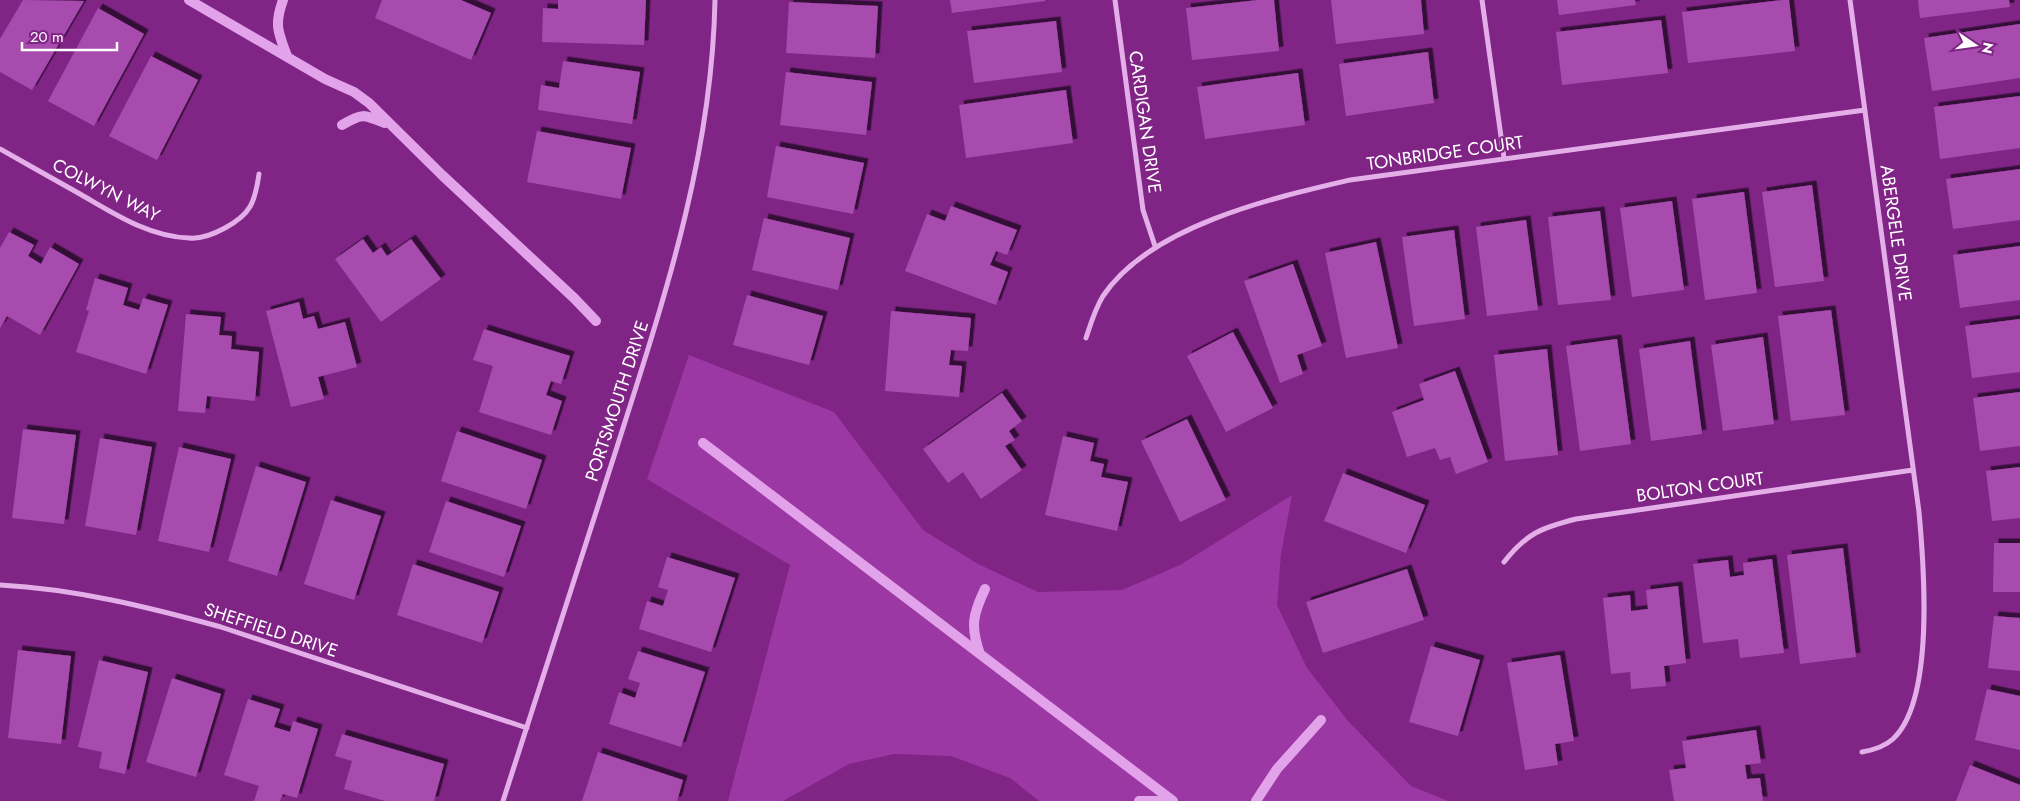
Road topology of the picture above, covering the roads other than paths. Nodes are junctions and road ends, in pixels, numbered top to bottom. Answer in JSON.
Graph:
{"nodes":[{"id":1,"x":715,"y":0,"type":"edge"},
{"id":2,"x":1115,"y":0,"type":"edge"},
{"id":3,"x":1482,"y":0,"type":"edge"},
{"id":4,"x":1850,"y":0,"type":"edge"},
{"id":5,"x":1866,"y":110,"type":"junction"},
{"id":6,"x":0,"y":149,"type":"edge"},
{"id":7,"x":1504,"y":158,"type":"junction"},
{"id":8,"x":259,"y":174,"type":"dead end"},
{"id":9,"x":1155,"y":246,"type":"junction"},
{"id":10,"x":1086,"y":338,"type":"dead end"},
{"id":11,"x":1913,"y":470,"type":"junction"},
{"id":12,"x":1504,"y":562,"type":"dead end"},
{"id":13,"x":0,"y":585,"type":"edge"},
{"id":14,"x":526,"y":728,"type":"junction"},
{"id":15,"x":1862,"y":752,"type":"dead end"},
{"id":16,"x":503,"y":801,"type":"edge"}],
"edges":[{"from":1,"to":14,"type":"street","name":"PORTSMOUTH DRIVE"},
{"from":2,"to":9,"type":"street","name":"CARDIGAN DRIVE"},
{"from":3,"to":7,"type":"street"},
{"from":4,"to":5,"type":"street","name":"ABERGELE DRIVE"},
{"from":5,"to":7,"type":"street","name":"TONBRIDGE COURT"},
{"from":5,"to":11,"type":"street","name":"ABERGELE DRIVE"},
{"from":6,"to":8,"type":"street","name":"COLWYN WAY"},
{"from":7,"to":9,"type":"street","name":"TONBRIDGE COURT"},
{"from":9,"to":10,"type":"street","name":"TONBRIDGE COURT"},
{"from":11,"to":12,"type":"street","name":"BOLTON COURT"},
{"from":11,"to":15,"type":"street","name":"ABERGELE DRIVE"},
{"from":13,"to":14,"type":"street","name":"SHEFFIELD DRIVE"},
{"from":14,"to":16,"type":"street","name":"PORTSMOUTH DRIVE"}]}
